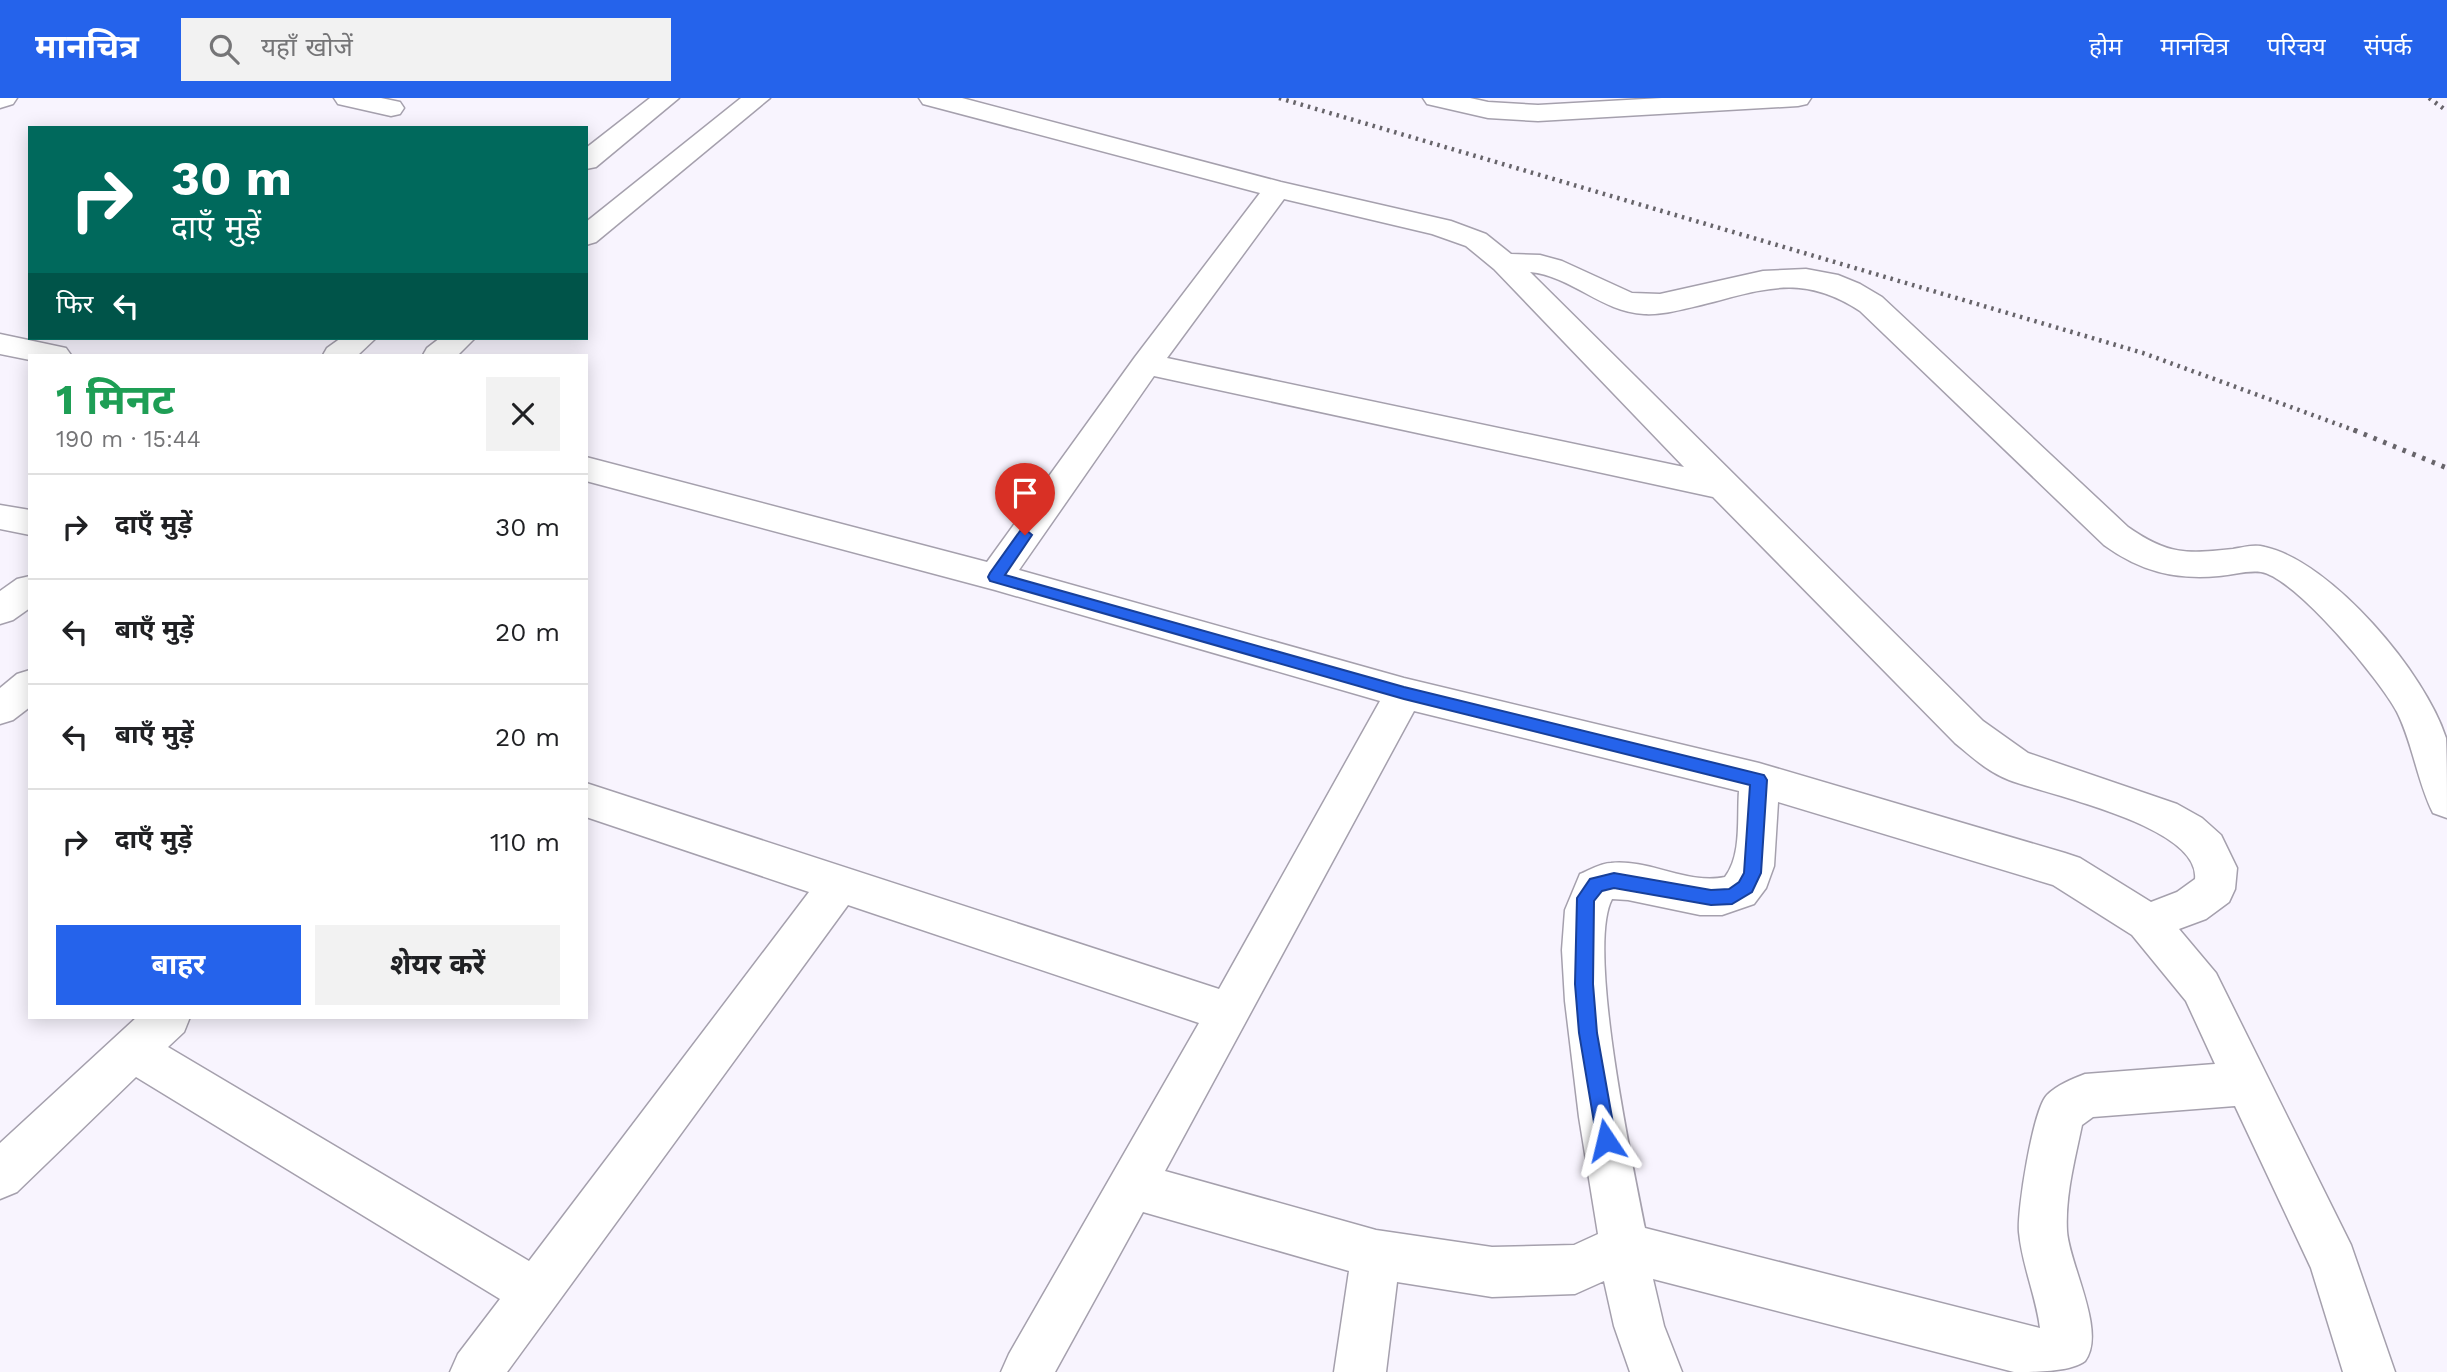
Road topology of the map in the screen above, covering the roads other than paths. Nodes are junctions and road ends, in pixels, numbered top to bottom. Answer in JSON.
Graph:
{"nodes":[{"id":1,"x":347,"y":98,"type":"edge"},
{"id":2,"x":666,"y":98,"type":"edge"},
{"id":3,"x":757,"y":98,"type":"edge"},
{"id":4,"x":932,"y":98,"type":"edge"},
{"id":5,"x":1436,"y":98,"type":"edge"},
{"id":6,"x":1798,"y":98,"type":"edge"},
{"id":7,"x":391,"y":108,"type":"dead end"},
{"id":8,"x":588,"y":159,"type":"edge"},
{"id":9,"x":1277,"y":189,"type":"junction"},
{"id":10,"x":588,"y":234,"type":"edge"},
{"id":11,"x":1504,"y":262,"type":"junction"},
{"id":12,"x":358,"y":340,"type":"edge"},
{"id":13,"x":457,"y":340,"type":"edge"},
{"id":14,"x":0,"y":344,"type":"edge"},
{"id":15,"x":45,"y":354,"type":"edge"},
{"id":16,"x":339,"y":354,"type":"edge"},
{"id":17,"x":439,"y":354,"type":"edge"},
{"id":18,"x":1146,"y":364,"type":"junction"},
{"id":19,"x":588,"y":470,"type":"edge"},
{"id":20,"x":1724,"y":487,"type":"junction"},
{"id":21,"x":0,"y":517,"type":"edge"},
{"id":22,"x":28,"y":523,"type":"edge"},
{"id":23,"x":995,"y":577,"type":"junction"},
{"id":24,"x":28,"y":590,"type":"edge"},
{"id":25,"x":0,"y":610,"type":"edge"},
{"id":26,"x":28,"y":687,"type":"edge"},
{"id":27,"x":1404,"y":693,"type":"junction"},
{"id":28,"x":0,"y":709,"type":"edge"},
{"id":29,"x":2435,"y":733,"type":"edge"},
{"id":30,"x":1759,"y":780,"type":"junction"},
{"id":31,"x":588,"y":801,"type":"edge"},
{"id":32,"x":2447,"y":801,"type":"edge"},
{"id":33,"x":839,"y":885,"type":"junction"},
{"id":34,"x":2147,"y":922,"type":"junction"},
{"id":35,"x":1229,"y":1013,"type":"junction"},
{"id":36,"x":167,"y":1019,"type":"edge"},
{"id":37,"x":133,"y":1051,"type":"junction"},
{"id":38,"x":2247,"y":1083,"type":"junction"},
{"id":39,"x":0,"y":1175,"type":"edge"},
{"id":40,"x":1133,"y":1186,"type":"junction"},
{"id":41,"x":1624,"y":1247,"type":"junction"},
{"id":42,"x":1376,"y":1254,"type":"junction"},
{"id":43,"x":534,"y":1292,"type":"junction"},
{"id":44,"x":476,"y":1372,"type":"edge"},
{"id":45,"x":1027,"y":1372,"type":"edge"},
{"id":46,"x":1360,"y":1372,"type":"edge"},
{"id":47,"x":1656,"y":1372,"type":"edge"},
{"id":48,"x":2370,"y":1372,"type":"edge"}],
"edges":[{"from":1,"to":7,"type":"street"},
{"from":2,"to":8,"type":"street"},
{"from":3,"to":10,"type":"street"},
{"from":4,"to":9,"type":"street"},
{"from":5,"to":6,"type":"street"},
{"from":9,"to":11,"type":"street"},
{"from":9,"to":18,"type":"street"},
{"from":11,"to":20,"type":"street"},
{"from":11,"to":29,"type":"street"},
{"from":12,"to":16,"type":"street"},
{"from":13,"to":17,"type":"street"},
{"from":14,"to":15,"type":"street"},
{"from":18,"to":20,"type":"street"},
{"from":18,"to":23,"type":"street"},
{"from":19,"to":23,"type":"street"},
{"from":20,"to":34,"type":"street"},
{"from":21,"to":22,"type":"street"},
{"from":23,"to":27,"type":"street"},
{"from":24,"to":25,"type":"street"},
{"from":26,"to":28,"type":"street"},
{"from":27,"to":30,"type":"street"},
{"from":27,"to":35,"type":"street"},
{"from":29,"to":32,"type":"street"},
{"from":30,"to":34,"type":"street"},
{"from":30,"to":41,"type":"street"},
{"from":31,"to":33,"type":"street"},
{"from":33,"to":35,"type":"street"},
{"from":33,"to":43,"type":"street"},
{"from":34,"to":38,"type":"street"},
{"from":35,"to":40,"type":"street"},
{"from":36,"to":37,"type":"street"},
{"from":37,"to":39,"type":"street"},
{"from":37,"to":43,"type":"street"},
{"from":38,"to":41,"type":"street"},
{"from":38,"to":48,"type":"street"},
{"from":40,"to":42,"type":"street"},
{"from":40,"to":45,"type":"street"},
{"from":41,"to":42,"type":"street"},
{"from":41,"to":47,"type":"street"},
{"from":42,"to":46,"type":"street"},
{"from":43,"to":44,"type":"street"}]}
